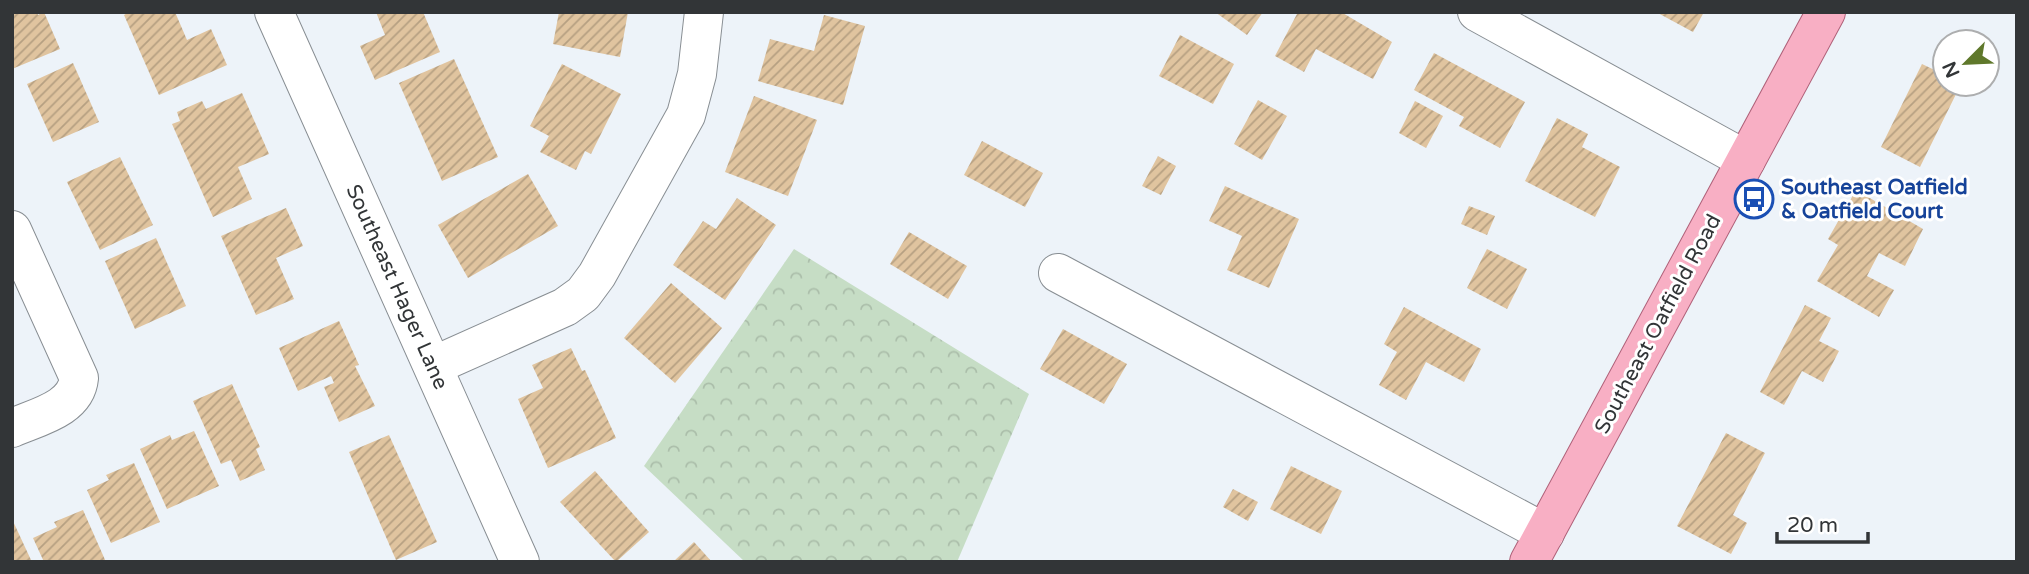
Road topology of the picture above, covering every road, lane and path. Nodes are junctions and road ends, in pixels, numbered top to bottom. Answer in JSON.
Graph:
{"nodes":[{"id":1,"x":274,"y":12,"type":"edge"},
{"id":2,"x":704,"y":12,"type":"edge"},
{"id":3,"x":1477,"y":12,"type":"edge"},
{"id":4,"x":1826,"y":12,"type":"edge"},
{"id":5,"x":1746,"y":160,"type":"junction"},
{"id":6,"x":12,"y":230,"type":"edge"},
{"id":7,"x":1058,"y":273,"type":"dead end"},
{"id":8,"x":433,"y":366,"type":"junction"},
{"id":9,"x":12,"y":428,"type":"edge"},
{"id":10,"x":1537,"y":547,"type":"edge"},
{"id":11,"x":520,"y":562,"type":"edge"}],
"edges":[{"from":1,"to":8,"type":"street","name":"Southeast Hager Lane"},
{"from":2,"to":8,"type":"street"},
{"from":3,"to":5,"type":"street"},
{"from":4,"to":5,"type":"main road","name":"Southeast Oatfield Road"},
{"from":5,"to":10,"type":"main road","name":"Southeast Oatfield Road"},
{"from":6,"to":9,"type":"street"},
{"from":7,"to":10,"type":"street"},
{"from":8,"to":11,"type":"street","name":"Southeast Hager Lane"}]}
